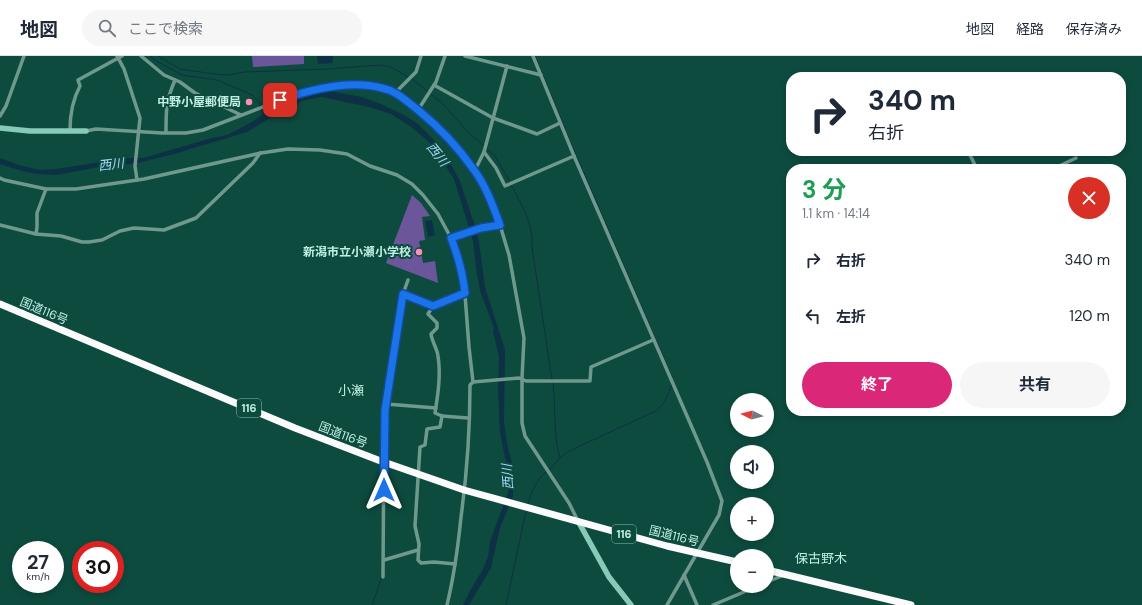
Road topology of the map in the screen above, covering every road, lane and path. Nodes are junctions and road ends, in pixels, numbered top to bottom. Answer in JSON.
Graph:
{"nodes":[{"id":1,"x":24,"y":56,"type":"edge"},
{"id":2,"x":142,"y":56,"type":"edge"},
{"id":3,"x":421,"y":56,"type":"edge"},
{"id":4,"x":445,"y":56,"type":"edge"},
{"id":5,"x":465,"y":56,"type":"edge"},
{"id":6,"x":533,"y":56,"type":"edge"},
{"id":7,"x":119,"y":57,"type":"edge"},
{"id":8,"x":481,"y":58,"type":"edge"},
{"id":9,"x":507,"y":66,"type":"junction"},
{"id":10,"x":541,"y":74,"type":"junction"},
{"id":11,"x":174,"y":80,"type":"junction"},
{"id":12,"x":434,"y":85,"type":"junction"},
{"id":13,"x":396,"y":93,"type":"junction"},
{"id":14,"x":418,"y":110,"type":"junction"},
{"id":15,"x":240,"y":115,"type":"junction"},
{"id":16,"x":0,"y":116,"type":"edge"},
{"id":17,"x":493,"y":118,"type":"junction"},
{"id":18,"x":560,"y":124,"type":"junction"},
{"id":19,"x":0,"y":128,"type":"edge"},
{"id":20,"x":70,"y":130,"type":"junction"},
{"id":21,"x":86,"y":131,"type":"joint"},
{"id":22,"x":139,"y":132,"type":"junction"},
{"id":23,"x":166,"y":132,"type":"junction"},
{"id":24,"x":261,"y":152,"type":"junction"},
{"id":25,"x":484,"y":152,"type":"junction"},
{"id":26,"x":574,"y":156,"type":"junction"},
{"id":27,"x":1076,"y":158,"type":"dead end"},
{"id":28,"x":1063,"y":164,"type":"edge"},
{"id":29,"x":475,"y":170,"type":"junction"},
{"id":30,"x":0,"y":178,"type":"edge"},
{"id":31,"x":137,"y":180,"type":"junction"},
{"id":32,"x":46,"y":188,"type":"junction"},
{"id":33,"x":0,"y":225,"type":"edge"},
{"id":34,"x":500,"y":225,"type":"junction"},
{"id":35,"x":36,"y":234,"type":"junction"},
{"id":36,"x":451,"y":238,"type":"junction"},
{"id":37,"x":408,"y":280,"type":"dead end"},
{"id":38,"x":465,"y":293,"type":"junction"},
{"id":39,"x":403,"y":294,"type":"junction"},
{"id":40,"x":0,"y":304,"type":"edge"},
{"id":41,"x":433,"y":306,"type":"junction"},
{"id":42,"x":653,"y":340,"type":"junction"},
{"id":43,"x":522,"y":378,"type":"junction"},
{"id":44,"x":473,"y":382,"type":"junction"},
{"id":45,"x":386,"y":404,"type":"junction"},
{"id":46,"x":436,"y":408,"type":"junction"},
{"id":47,"x":442,"y":416,"type":"junction"},
{"id":48,"x":468,"y":418,"type":"junction"},
{"id":49,"x":383,"y":462,"type":"junction"},
{"id":50,"x":419,"y":474,"type":"junction"},
{"id":51,"x":464,"y":490,"type":"junction"},
{"id":52,"x":578,"y":522,"type":"junction"},
{"id":53,"x":418,"y":550,"type":"junction"},
{"id":54,"x":697,"y":552,"type":"junction"},
{"id":55,"x":384,"y":560,"type":"junction"},
{"id":56,"x":730,"y":560,"type":"edge"},
{"id":57,"x":455,"y":564,"type":"junction"},
{"id":58,"x":774,"y":572,"type":"edge"},
{"id":59,"x":785,"y":574,"type":"junction"},
{"id":60,"x":684,"y":575,"type":"junction"},
{"id":61,"x":383,"y":577,"type":"dead end"},
{"id":62,"x":774,"y":579,"type":"edge"},
{"id":63,"x":741,"y":593,"type":"edge"},
{"id":64,"x":447,"y":605,"type":"edge"},
{"id":65,"x":631,"y":605,"type":"edge"},
{"id":66,"x":667,"y":605,"type":"edge"},
{"id":67,"x":697,"y":605,"type":"edge"},
{"id":68,"x":713,"y":605,"type":"edge"},
{"id":69,"x":911,"y":605,"type":"edge"}],
"edges":[{"from":1,"to":16,"type":"street"},
{"from":2,"to":11,"type":"street"},
{"from":3,"to":13,"type":"street"},
{"from":4,"to":12,"type":"street"},
{"from":5,"to":8,"type":"street"},
{"from":6,"to":10,"type":"street"},
{"from":7,"to":20,"type":"street"},
{"from":7,"to":22,"type":"street"},
{"from":8,"to":9,"type":"street"},
{"from":9,"to":10,"type":"street"},
{"from":9,"to":17,"type":"street"},
{"from":10,"to":18,"type":"street"},
{"from":11,"to":15,"type":"street"},
{"from":11,"to":23,"type":"street"},
{"from":12,"to":14,"type":"street"},
{"from":12,"to":17,"type":"street"},
{"from":13,"to":14,"type":"street"},
{"from":13,"to":15,"type":"street"},
{"from":14,"to":29,"type":"street"},
{"from":15,"to":23,"type":"street"},
{"from":17,"to":18,"type":"street"},
{"from":17,"to":25,"type":"street"},
{"from":18,"to":26,"type":"street"},
{"from":19,"to":20,"type":"main road"},
{"from":20,"to":21,"type":"main road"},
{"from":21,"to":22,"type":"street"},
{"from":22,"to":23,"type":"street"},
{"from":22,"to":31,"type":"street"},
{"from":24,"to":31,"type":"street"},
{"from":24,"to":35,"type":"street"},
{"from":24,"to":36,"type":"street"},
{"from":25,"to":26,"type":"street"},
{"from":25,"to":29,"type":"street"},
{"from":26,"to":42,"type":"street"},
{"from":27,"to":28,"type":"street"},
{"from":29,"to":34,"type":"street"},
{"from":30,"to":32,"type":"street"},
{"from":31,"to":32,"type":"street"},
{"from":32,"to":35,"type":"street"},
{"from":33,"to":35,"type":"street"},
{"from":34,"to":36,"type":"street"},
{"from":34,"to":43,"type":"street"},
{"from":36,"to":38,"type":"street"},
{"from":37,"to":39,"type":"street"},
{"from":38,"to":41,"type":"street"},
{"from":38,"to":44,"type":"street"},
{"from":39,"to":41,"type":"street"},
{"from":39,"to":45,"type":"street"},
{"from":40,"to":49,"type":"highway","name":"国道116号","number":"116"},
{"from":41,"to":46,"type":"street"},
{"from":42,"to":43,"type":"street"},
{"from":42,"to":54,"type":"street"},
{"from":43,"to":44,"type":"street"},
{"from":43,"to":52,"type":"street"},
{"from":44,"to":48,"type":"street"},
{"from":45,"to":46,"type":"street"},
{"from":45,"to":49,"type":"street"},
{"from":46,"to":47,"type":"street"},
{"from":47,"to":48,"type":"street"},
{"from":47,"to":50,"type":"street"},
{"from":48,"to":51,"type":"street"},
{"from":49,"to":50,"type":"highway","name":"国道116号","number":"116"},
{"from":49,"to":55,"type":"street"},
{"from":50,"to":51,"type":"highway","name":"国道116号","number":"116"},
{"from":50,"to":53,"type":"street"},
{"from":51,"to":52,"type":"highway","name":"国道116号","number":"116"},
{"from":51,"to":57,"type":"street"},
{"from":52,"to":54,"type":"highway","name":"国道116号","number":"116"},
{"from":52,"to":65,"type":"main road"},
{"from":53,"to":55,"type":"street"},
{"from":53,"to":57,"type":"street"},
{"from":54,"to":56,"type":"highway","name":"国道116号","number":"116"},
{"from":54,"to":60,"type":"street"},
{"from":55,"to":61,"type":"street"},
{"from":57,"to":64,"type":"street"},
{"from":58,"to":59,"type":"highway"},
{"from":59,"to":62,"type":"street"},
{"from":59,"to":69,"type":"highway"},
{"from":60,"to":66,"type":"street"},
{"from":60,"to":67,"type":"street"},
{"from":63,"to":68,"type":"street"}]}
